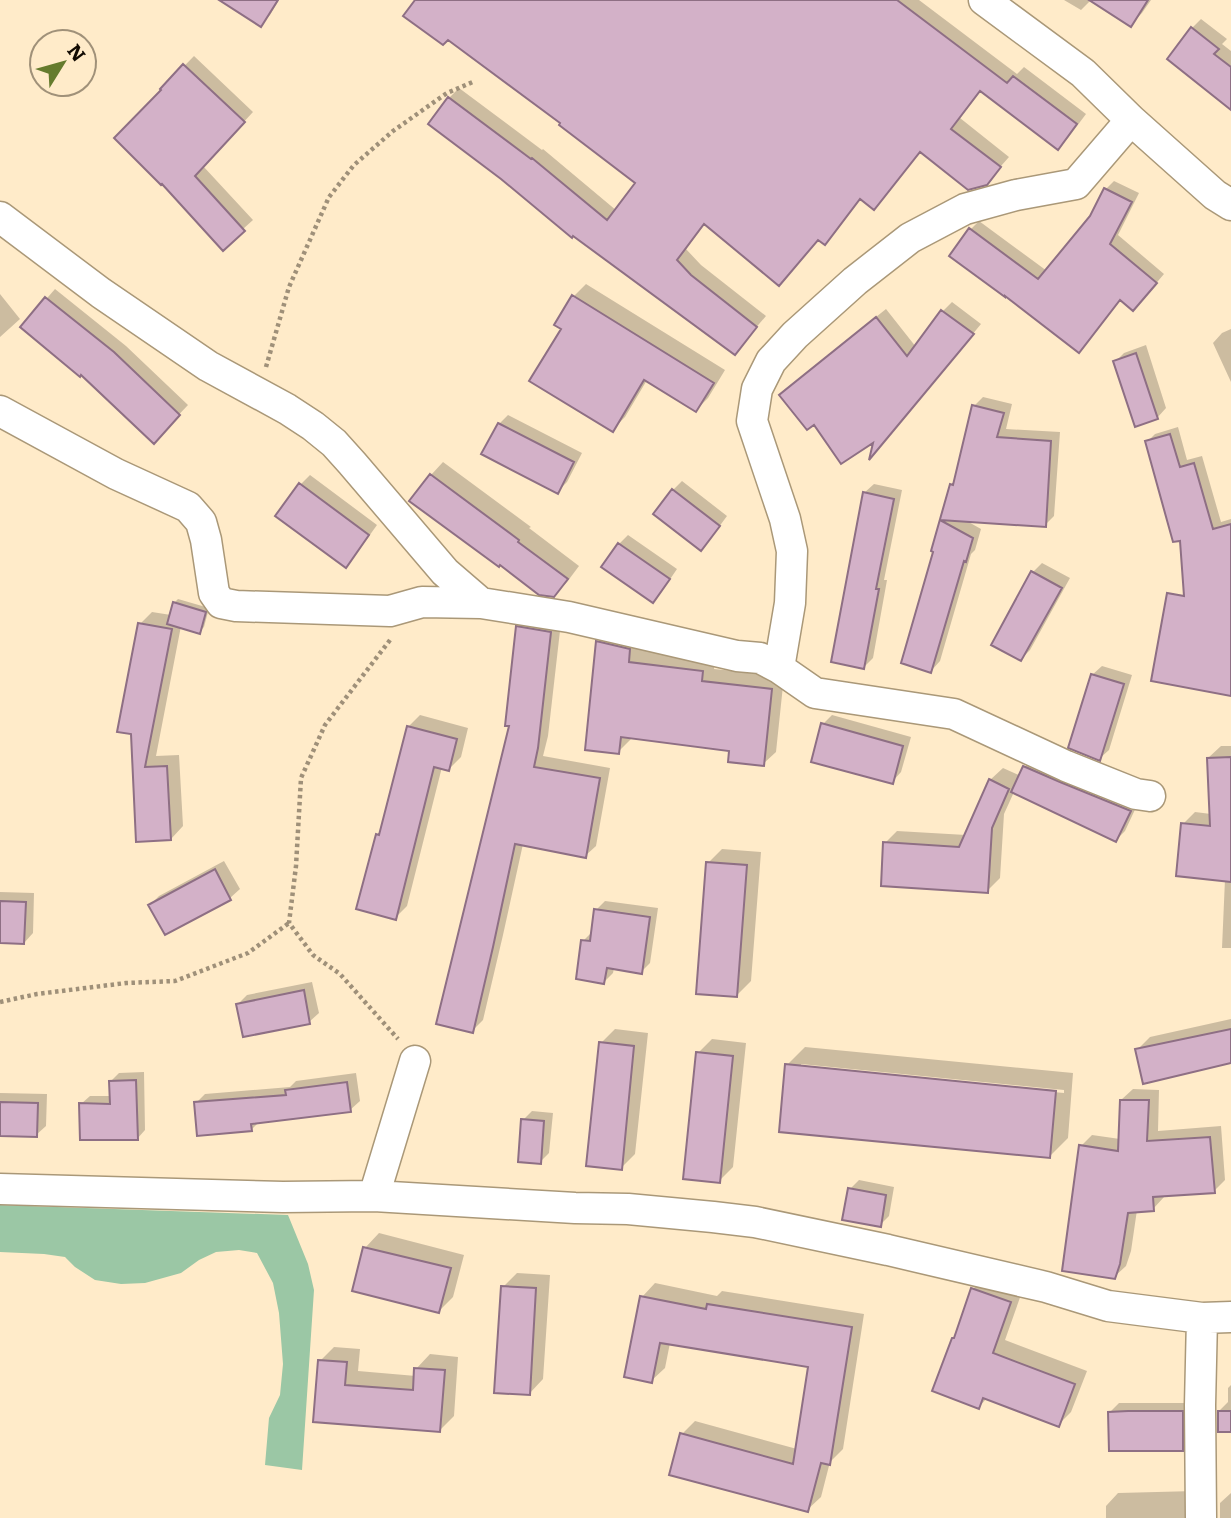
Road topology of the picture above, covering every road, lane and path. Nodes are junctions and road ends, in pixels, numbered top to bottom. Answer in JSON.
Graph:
{"nodes":[{"id":1,"x":984,"y":0,"type":"edge"},
{"id":2,"x":475,"y":81,"type":"dead end"},
{"id":3,"x":1131,"y":120,"type":"junction"},
{"id":4,"x":1231,"y":205,"type":"edge"},
{"id":5,"x":0,"y":217,"type":"edge"},
{"id":6,"x":258,"y":393,"type":"junction"},
{"id":7,"x":0,"y":411,"type":"edge"},
{"id":8,"x":481,"y":603,"type":"junction"},
{"id":9,"x":390,"y":611,"type":"junction"},
{"id":10,"x":779,"y":668,"type":"junction"},
{"id":11,"x":1150,"y":796,"type":"dead end"},
{"id":12,"x":289,"y":923,"type":"junction"},
{"id":13,"x":0,"y":1002,"type":"edge"},
{"id":14,"x":415,"y":1060,"type":"joint"},
{"id":15,"x":0,"y":1189,"type":"edge"},
{"id":16,"x":374,"y":1196,"type":"junction"},
{"id":17,"x":1217,"y":1318,"type":"edge"},
{"id":18,"x":1201,"y":1518,"type":"edge"}],
"edges":[{"from":1,"to":3,"type":"street"},
{"from":2,"to":6,"type":"path"},
{"from":3,"to":4,"type":"street"},
{"from":3,"to":10,"type":"street"},
{"from":5,"to":6,"type":"street"},
{"from":6,"to":8,"type":"street"},
{"from":7,"to":9,"type":"street"},
{"from":8,"to":9,"type":"street"},
{"from":8,"to":10,"type":"street"},
{"from":9,"to":12,"type":"path"},
{"from":10,"to":11,"type":"street"},
{"from":12,"to":13,"type":"path"},
{"from":12,"to":14,"type":"path"},
{"from":14,"to":16,"type":"street"},
{"from":15,"to":16,"type":"street"},
{"from":16,"to":17,"type":"street"},
{"from":17,"to":18,"type":"street"}]}
